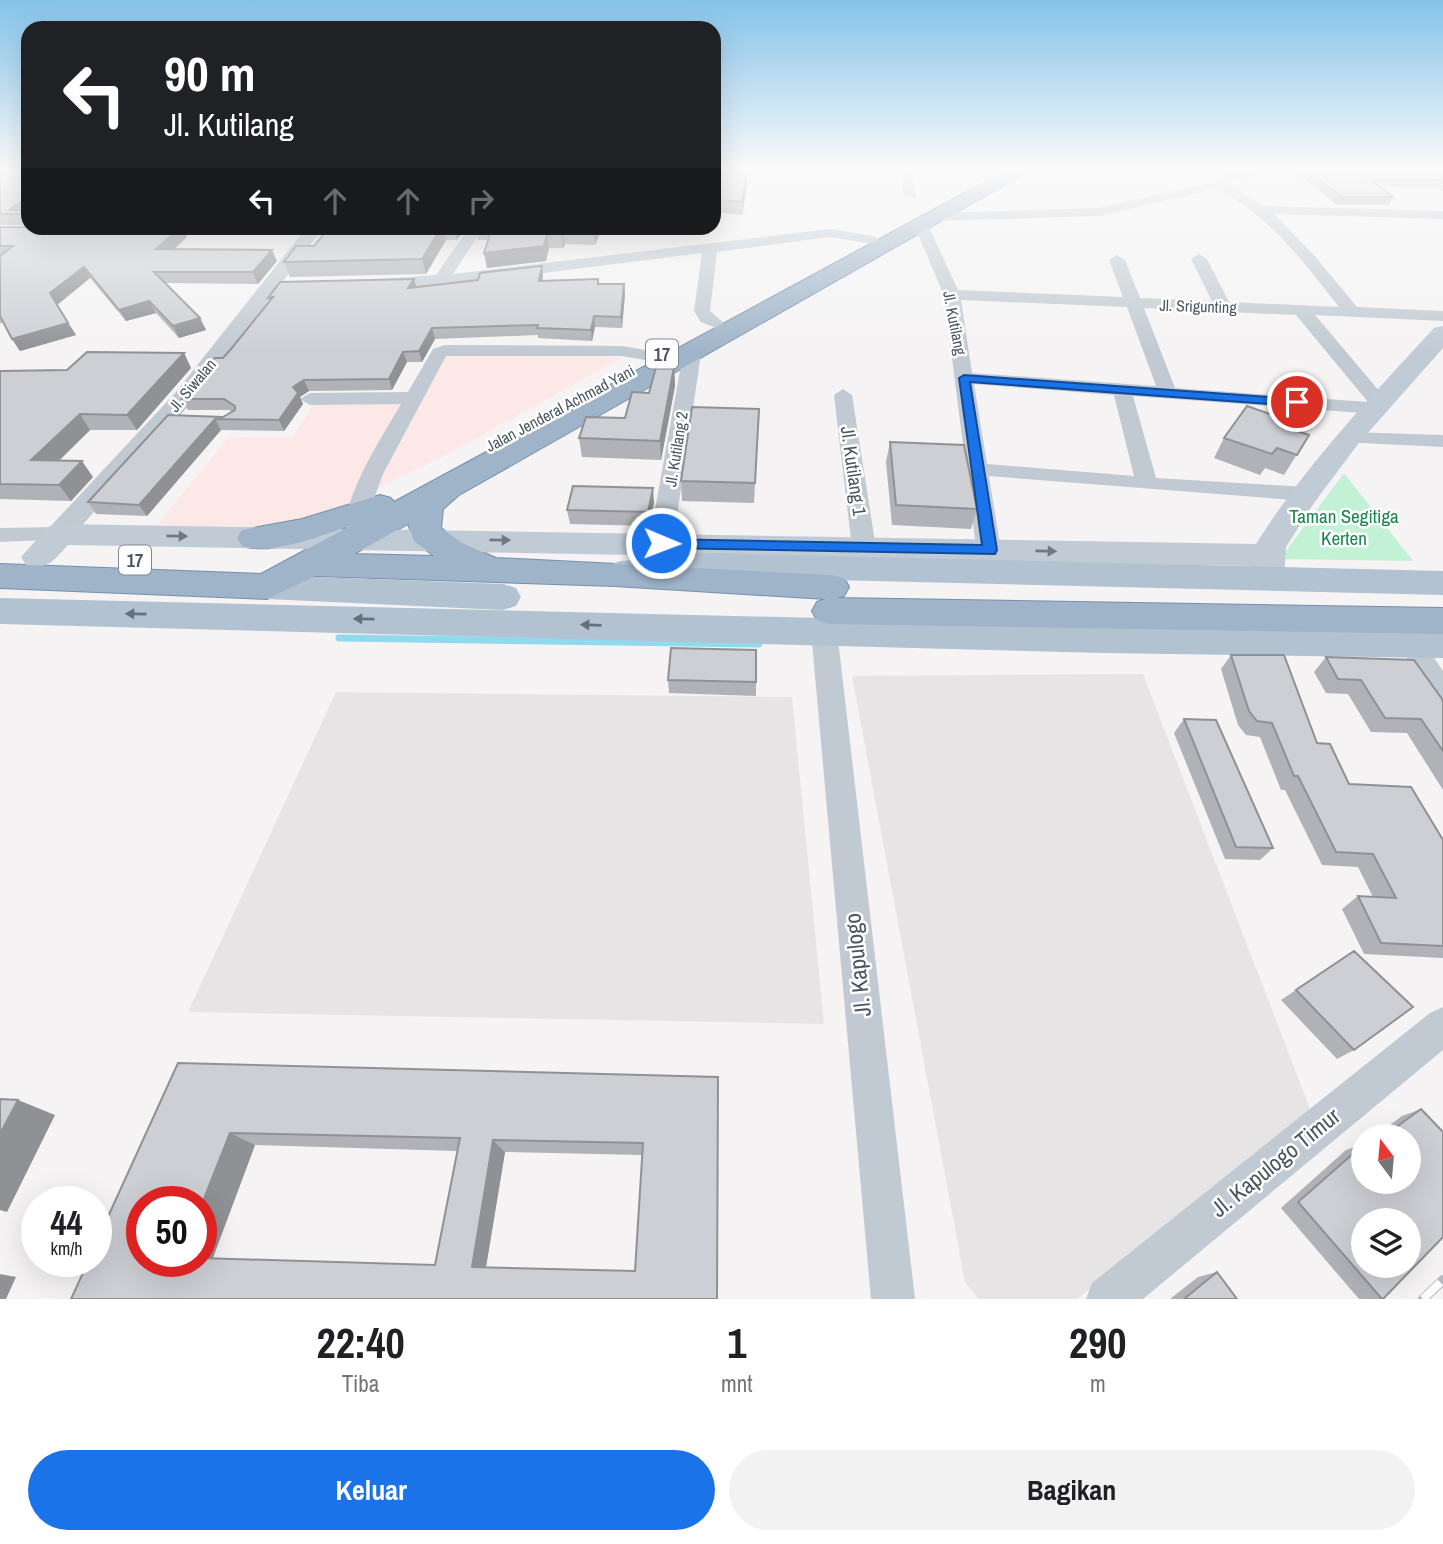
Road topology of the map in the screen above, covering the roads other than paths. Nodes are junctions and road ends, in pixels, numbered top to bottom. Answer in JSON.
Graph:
{"nodes":[{"id":1,"x":875,"y":232,"type":"edge"},
{"id":2,"x":909,"y":232,"type":"edge"},
{"id":3,"x":931,"y":232,"type":"edge"},
{"id":4,"x":1286,"y":232,"type":"edge"},
{"id":5,"x":308,"y":235,"type":"edge"},
{"id":6,"x":472,"y":235,"type":"edge"},
{"id":7,"x":863,"y":237,"type":"junction"},
{"id":8,"x":709,"y":247,"type":"junction"},
{"id":9,"x":1199,"y":259,"type":"dead end"},
{"id":10,"x":1117,"y":260,"type":"dead end"},
{"id":11,"x":440,"y":281,"type":"junction"},
{"id":12,"x":268,"y":285,"type":"junction"},
{"id":13,"x":296,"y":285,"type":"edge"},
{"id":14,"x":362,"y":285,"type":"edge"},
{"id":15,"x":952,"y":295,"type":"junction"},
{"id":16,"x":1136,"y":303,"type":"junction"},
{"id":17,"x":1223,"y":307,"type":"junction"},
{"id":18,"x":1301,"y":310,"type":"junction"},
{"id":19,"x":1352,"y":312,"type":"junction"},
{"id":20,"x":1443,"y":316,"type":"edge"},
{"id":21,"x":716,"y":323,"type":"junction"},
{"id":22,"x":1437,"y":344,"type":"edge"},
{"id":23,"x":692,"y":354,"type":"junction"},
{"id":24,"x":657,"y":357,"type":"junction"},
{"id":25,"x":964,"y":378,"type":"junction"},
{"id":26,"x":1122,"y":390,"type":"junction"},
{"id":27,"x":1168,"y":393,"type":"junction"},
{"id":28,"x":843,"y":395,"type":"dead end"},
{"id":29,"x":414,"y":398,"type":"junction"},
{"id":30,"x":310,"y":399,"type":"dead end"},
{"id":31,"x":1377,"y":405,"type":"junction"},
{"id":32,"x":578,"y":409,"type":"junction"},
{"id":33,"x":164,"y":419,"type":"junction"},
{"id":34,"x":190,"y":419,"type":"edge"},
{"id":35,"x":1348,"y":438,"type":"junction"},
{"id":36,"x":1443,"y":441,"type":"edge"},
{"id":37,"x":977,"y":469,"type":"junction"},
{"id":38,"x":464,"y":478,"type":"junction"},
{"id":39,"x":1147,"y":485,"type":"junction"},
{"id":40,"x":1306,"y":494,"type":"junction"},
{"id":41,"x":365,"y":517,"type":"junction"},
{"id":42,"x":0,"y":535,"type":"edge"},
{"id":43,"x":433,"y":539,"type":"junction"},
{"id":44,"x":661,"y":543,"type":"junction"},
{"id":45,"x":49,"y":546,"type":"junction"},
{"id":46,"x":864,"y":548,"type":"junction"},
{"id":47,"x":315,"y":551,"type":"junction"},
{"id":48,"x":0,"y":557,"type":"edge"},
{"id":49,"x":993,"y":561,"type":"junction"},
{"id":50,"x":1268,"y":561,"type":"junction"},
{"id":51,"x":263,"y":563,"type":"junction"},
{"id":52,"x":492,"y":570,"type":"junction"},
{"id":53,"x":615,"y":574,"type":"junction"},
{"id":54,"x":0,"y":576,"type":"edge"},
{"id":55,"x":1443,"y":583,"type":"edge"},
{"id":56,"x":1443,"y":599,"type":"edge"},
{"id":57,"x":829,"y":610,"type":"junction"},
{"id":58,"x":0,"y":611,"type":"edge"},
{"id":59,"x":1443,"y":621,"type":"edge"},
{"id":60,"x":1427,"y":651,"type":"edge"},
{"id":61,"x":1443,"y":716,"type":"edge"},
{"id":62,"x":1443,"y":1026,"type":"edge"},
{"id":63,"x":893,"y":1299,"type":"edge"},
{"id":64,"x":1108,"y":1299,"type":"edge"}],
"edges":[{"from":1,"to":7,"type":"highway","name":"Jalan Jenderal Achmad Yani","number":"17"},
{"from":2,"to":23,"type":"highway","name":"Jalan Jenderal Achmad Yani","number":"17"},
{"from":3,"to":15,"type":"street","name":"Jl. Kutilang"},
{"from":4,"to":19,"type":"street"},
{"from":5,"to":12,"type":"street","name":"Jl. Siwalan"},
{"from":6,"to":11,"type":"street"},
{"from":7,"to":8,"type":"street"},
{"from":7,"to":21,"type":"highway","name":"Jalan Jenderal Achmad Yani","number":"17"},
{"from":8,"to":11,"type":"street"},
{"from":8,"to":21,"type":"street"},
{"from":9,"to":17,"type":"street"},
{"from":10,"to":16,"type":"street"},
{"from":11,"to":14,"type":"street"},
{"from":12,"to":13,"type":"street"},
{"from":12,"to":33,"type":"street","name":"Jl. Siwalan"},
{"from":15,"to":16,"type":"street","name":"Jl. Srigunting"},
{"from":15,"to":25,"type":"street","name":"Jl. Kutilang"},
{"from":16,"to":17,"type":"street","name":"Jl. Srigunting"},
{"from":16,"to":27,"type":"street"},
{"from":17,"to":18,"type":"street","name":"Jl. Srigunting"},
{"from":18,"to":19,"type":"street","name":"Jl. Srigunting"},
{"from":18,"to":31,"type":"street"},
{"from":19,"to":20,"type":"street","name":"Jl. Srigunting"},
{"from":21,"to":24,"type":"highway","name":"Jalan Jenderal Achmad Yani","number":"17"},
{"from":22,"to":31,"type":"main road"},
{"from":23,"to":32,"type":"highway","name":"Jalan Jenderal Achmad Yani","number":"17"},
{"from":23,"to":44,"type":"street","name":"Jl. Kutilang 2"},
{"from":24,"to":29,"type":"street"},
{"from":24,"to":32,"type":"highway","name":"Jalan Jenderal Achmad Yani","number":"17"},
{"from":25,"to":26,"type":"street"},
{"from":25,"to":37,"type":"street","name":"Jl. Kutilang"},
{"from":26,"to":27,"type":"street"},
{"from":26,"to":39,"type":"street"},
{"from":27,"to":31,"type":"street"},
{"from":28,"to":46,"type":"street","name":"Jl. Kutilang 1"},
{"from":29,"to":30,"type":"street"},
{"from":29,"to":41,"type":"street"},
{"from":31,"to":35,"type":"main road"},
{"from":32,"to":38,"type":"highway","name":"Jalan Jenderal Achmad Yani","number":"17"},
{"from":32,"to":41,"type":"highway","name":"Jalan Jenderal Achmad Yani","number":"17"},
{"from":33,"to":34,"type":"street"},
{"from":33,"to":45,"type":"street","name":"Jl. Siwalan"},
{"from":35,"to":36,"type":"street"},
{"from":35,"to":40,"type":"main road"},
{"from":37,"to":39,"type":"street"},
{"from":37,"to":49,"type":"street","name":"Jl. Kutilang"},
{"from":38,"to":41,"type":"highway","name":"Jalan Jenderal Achmad Yani","number":"17"},
{"from":38,"to":43,"type":"highway"},
{"from":39,"to":40,"type":"street"},
{"from":40,"to":50,"type":"main road"},
{"from":41,"to":43,"type":"main road"},
{"from":41,"to":47,"type":"highway","number":"17"},
{"from":41,"to":51,"type":"highway"},
{"from":42,"to":45,"type":"street"},
{"from":43,"to":44,"type":"main road","one_way":true},
{"from":43,"to":52,"type":"highway"},
{"from":44,"to":46,"type":"main road"},
{"from":45,"to":48,"type":"highway","number":"17"},
{"from":45,"to":51,"type":"highway","number":"17","one_way":true},
{"from":46,"to":49,"type":"main road"},
{"from":47,"to":51,"type":"highway","number":"17"},
{"from":47,"to":51,"type":"main road"},
{"from":47,"to":52,"type":"highway"},
{"from":49,"to":50,"type":"main road","one_way":true},
{"from":49,"to":53,"type":"main road"},
{"from":50,"to":55,"type":"main road"},
{"from":51,"to":54,"type":"highway","number":"17"},
{"from":51,"to":57,"type":"main road"},
{"from":52,"to":53,"type":"highway"},
{"from":53,"to":57,"type":"highway"},
{"from":56,"to":57,"type":"main road"},
{"from":57,"to":58,"type":"main road","one_way":true},
{"from":57,"to":59,"type":"highway"},
{"from":57,"to":60,"type":"main road"},
{"from":57,"to":63,"type":"street","name":"Jl. Kapulogo"},
{"from":60,"to":61,"type":"street"},
{"from":62,"to":64,"type":"street","name":"Jl. Kapulogo Timur"}]}
